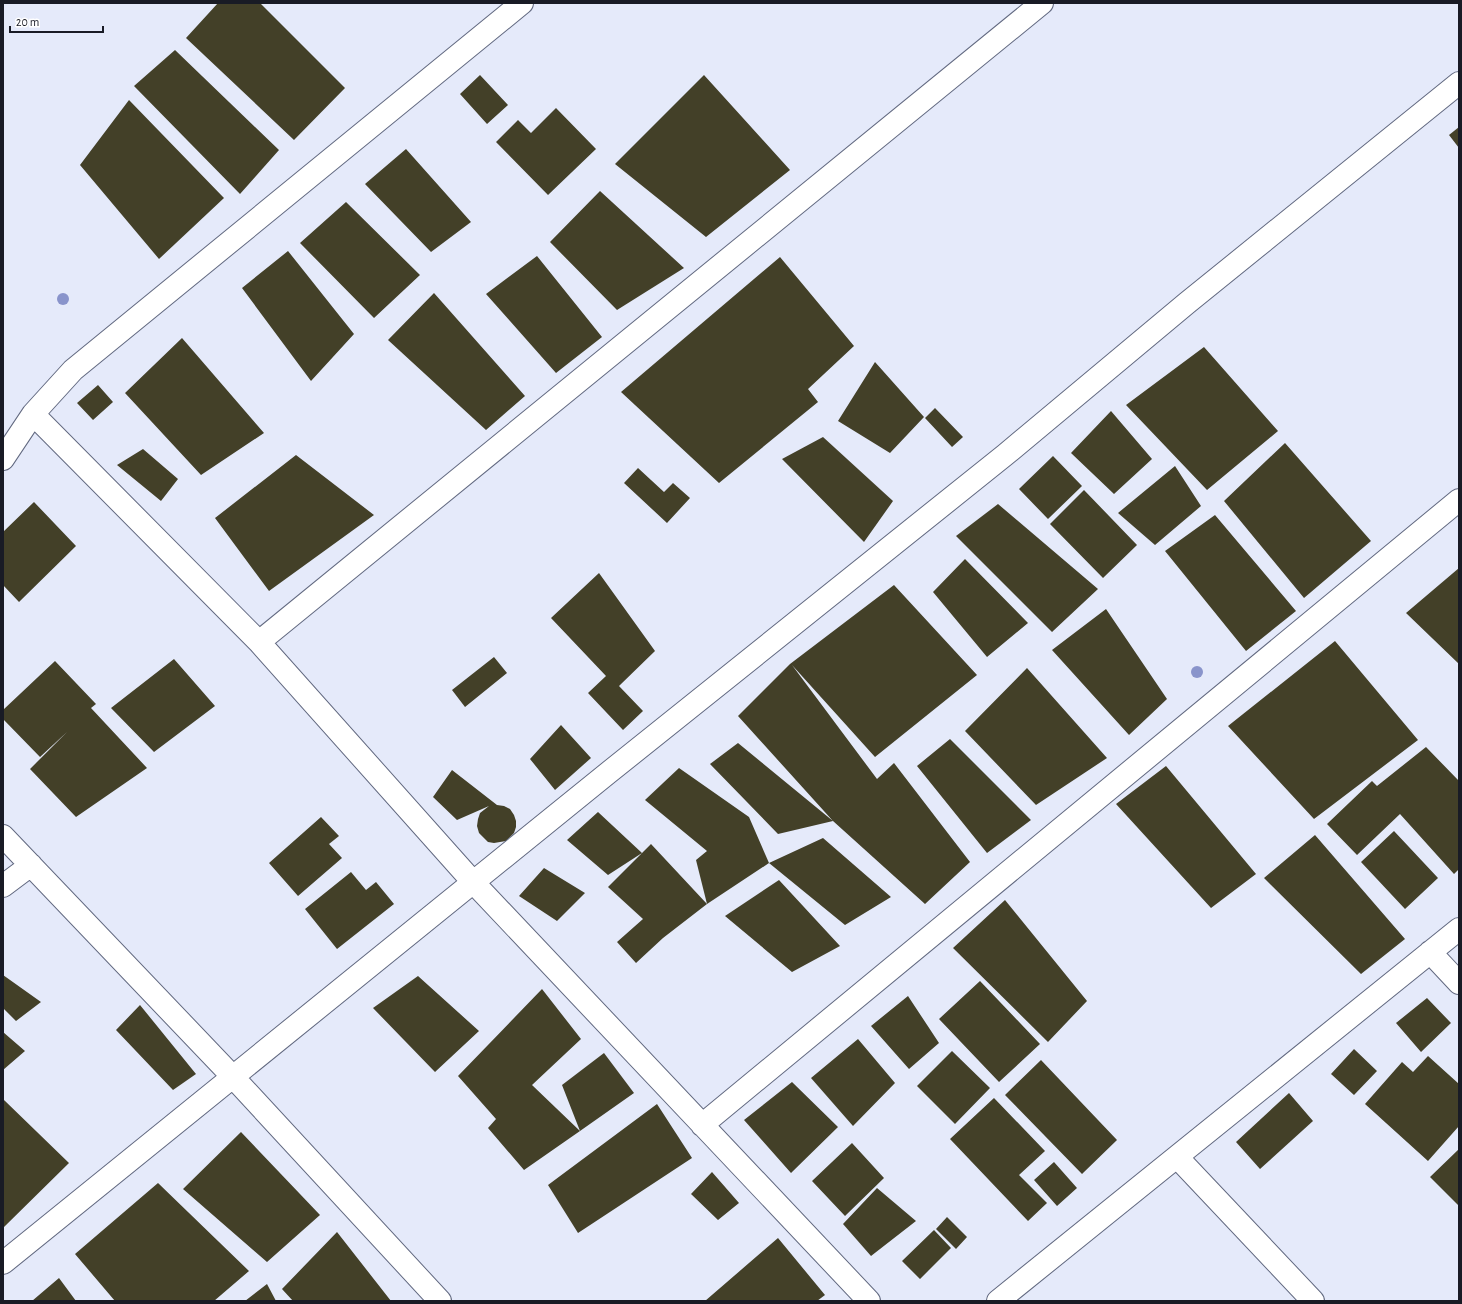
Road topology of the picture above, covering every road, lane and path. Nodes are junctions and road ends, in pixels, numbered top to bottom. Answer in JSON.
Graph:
{"nodes":[{"id":1,"x":522,"y":3,"type":"edge"},
{"id":2,"x":1042,"y":3,"type":"edge"},
{"id":3,"x":1459,"y":83,"type":"edge"},
{"id":4,"x":33,"y":414,"type":"junction"},
{"id":5,"x":3,"y":459,"type":"edge"},
{"id":6,"x":1459,"y":500,"type":"edge"},
{"id":7,"x":259,"y":642,"type":"junction"},
{"id":8,"x":3,"y":836,"type":"edge"},
{"id":9,"x":31,"y":865,"type":"junction"},
{"id":10,"x":473,"y":882,"type":"junction"},
{"id":11,"x":3,"y":886,"type":"edge"},
{"id":12,"x":1459,"y":929,"type":"edge"},
{"id":13,"x":1430,"y":952,"type":"junction"},
{"id":14,"x":1459,"y":983,"type":"edge"},
{"id":15,"x":233,"y":1077,"type":"junction"},
{"id":16,"x":702,"y":1125,"type":"junction"},
{"id":17,"x":1177,"y":1157,"type":"junction"},
{"id":18,"x":3,"y":1263,"type":"edge"},
{"id":19,"x":440,"y":1301,"type":"edge"},
{"id":20,"x":869,"y":1301,"type":"edge"},
{"id":21,"x":998,"y":1301,"type":"edge"},
{"id":22,"x":1314,"y":1301,"type":"edge"}],
"edges":[{"from":1,"to":4,"type":"street"},
{"from":2,"to":7,"type":"street"},
{"from":3,"to":10,"type":"street"},
{"from":4,"to":5,"type":"street"},
{"from":4,"to":7,"type":"street"},
{"from":6,"to":16,"type":"street"},
{"from":7,"to":10,"type":"street"},
{"from":8,"to":9,"type":"street"},
{"from":9,"to":11,"type":"street"},
{"from":9,"to":15,"type":"street"},
{"from":10,"to":15,"type":"street"},
{"from":10,"to":16,"type":"street"},
{"from":12,"to":13,"type":"street"},
{"from":13,"to":14,"type":"street"},
{"from":13,"to":17,"type":"street"},
{"from":15,"to":18,"type":"street"},
{"from":15,"to":19,"type":"street"},
{"from":16,"to":20,"type":"street"},
{"from":17,"to":21,"type":"street"},
{"from":17,"to":22,"type":"street"}]}
